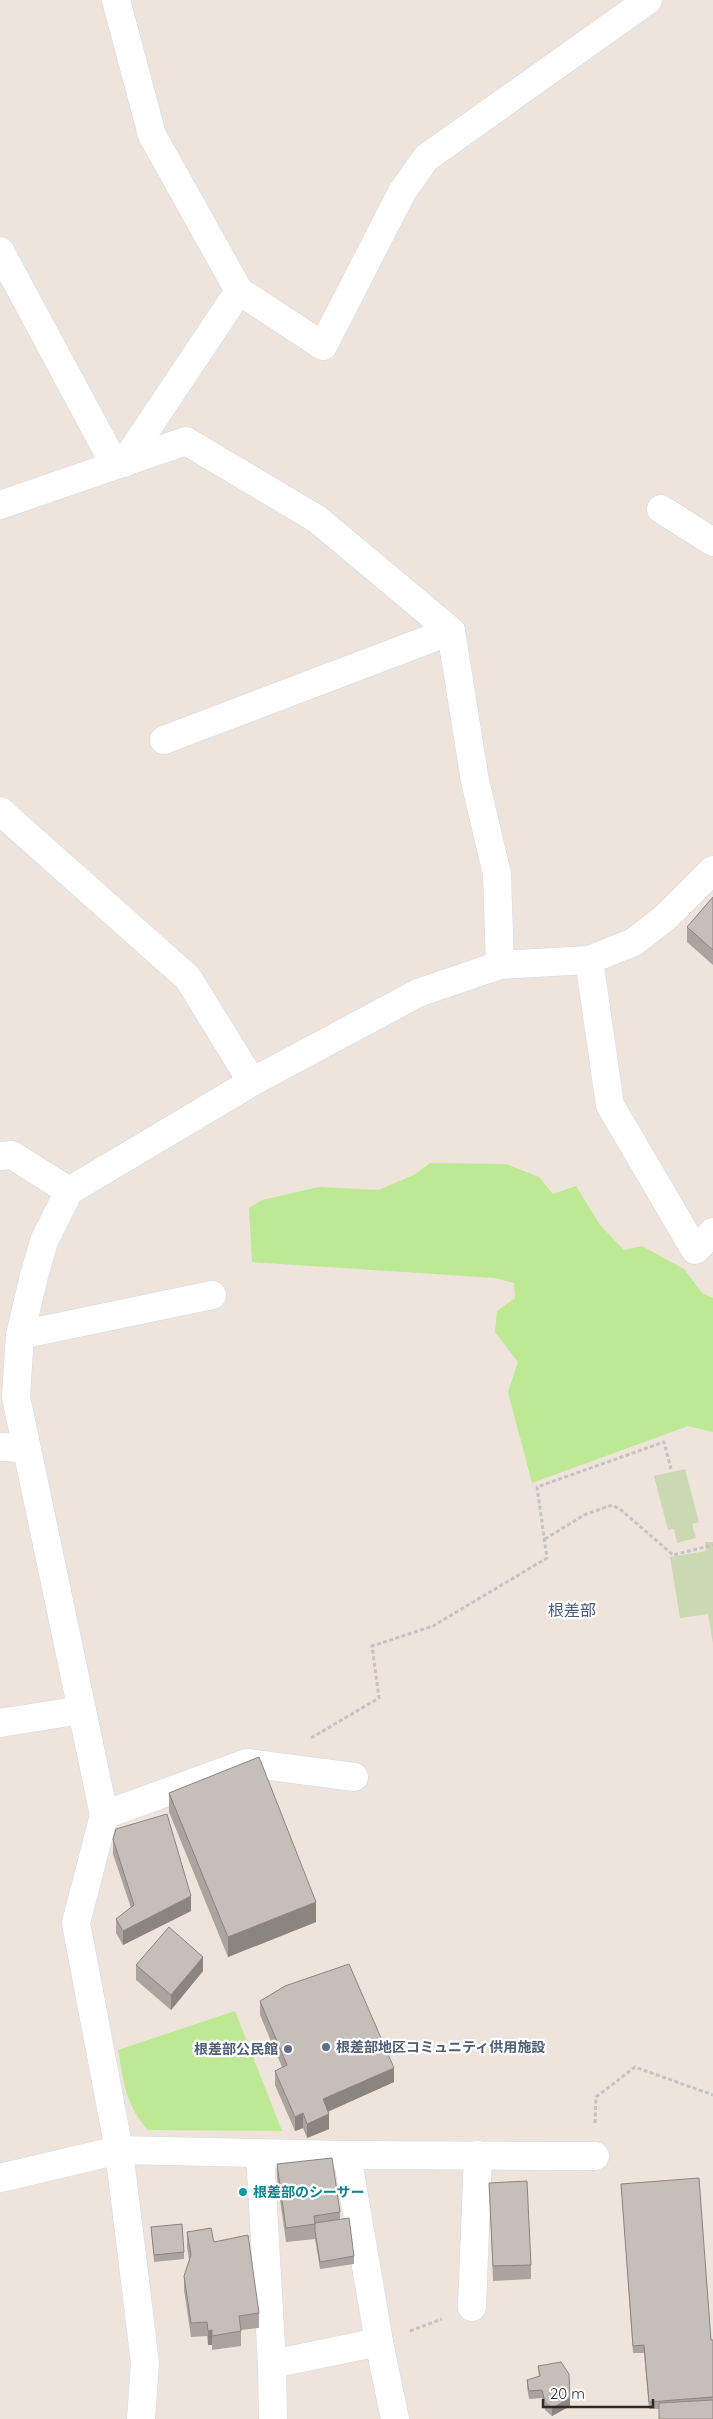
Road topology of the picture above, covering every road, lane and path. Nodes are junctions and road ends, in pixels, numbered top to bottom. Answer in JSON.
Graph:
{"nodes":[{"id":1,"x":116,"y":0,"type":"edge"},
{"id":2,"x":648,"y":0,"type":"edge"},
{"id":3,"x":0,"y":251,"type":"edge"},
{"id":4,"x":239,"y":291,"type":"junction"},
{"id":5,"x":119,"y":464,"type":"junction"},
{"id":6,"x":0,"y":505,"type":"edge"},
{"id":7,"x":661,"y":509,"type":"dead end"},
{"id":8,"x":713,"y":542,"type":"edge"},
{"id":9,"x":451,"y":631,"type":"junction"},
{"id":10,"x":164,"y":740,"type":"dead end"},
{"id":11,"x":0,"y":811,"type":"edge"},
{"id":12,"x":713,"y":870,"type":"edge"},
{"id":13,"x":589,"y":960,"type":"junction"},
{"id":14,"x":500,"y":965,"type":"junction"},
{"id":15,"x":252,"y":1082,"type":"junction"},
{"id":16,"x":0,"y":1156,"type":"edge"},
{"id":17,"x":69,"y":1191,"type":"junction"},
{"id":18,"x":713,"y":1232,"type":"edge"},
{"id":19,"x":212,"y":1295,"type":"dead end"},
{"id":20,"x":20,"y":1335,"type":"junction"},
{"id":21,"x":13,"y":1448,"type":"edge"},
{"id":22,"x":671,"y":1469,"type":"dead end"},
{"id":23,"x":545,"y":1539,"type":"junction"},
{"id":24,"x":713,"y":1545,"type":"edge"},
{"id":25,"x":82,"y":1710,"type":"junction"},
{"id":26,"x":0,"y":1723,"type":"edge"},
{"id":27,"x":266,"y":1764,"type":"junction"},
{"id":28,"x":354,"y":1777,"type":"dead end"},
{"id":29,"x":104,"y":1816,"type":"junction"},
{"id":30,"x":713,"y":2095,"type":"edge"},
{"id":31,"x":119,"y":2150,"type":"junction"},
{"id":32,"x":260,"y":2153,"type":"junction"},
{"id":33,"x":347,"y":2154,"type":"junction"},
{"id":34,"x":478,"y":2155,"type":"junction"},
{"id":35,"x":595,"y":2156,"type":"joint"},
{"id":36,"x":0,"y":2178,"type":"edge"},
{"id":37,"x":472,"y":2307,"type":"joint"},
{"id":38,"x":379,"y":2342,"type":"junction"},
{"id":39,"x":272,"y":2364,"type":"junction"},
{"id":40,"x":141,"y":2419,"type":"edge"},
{"id":41,"x":273,"y":2419,"type":"edge"},
{"id":42,"x":395,"y":2419,"type":"edge"}],
"edges":[{"from":1,"to":4,"type":"street"},
{"from":2,"to":4,"type":"street"},
{"from":3,"to":5,"type":"street"},
{"from":4,"to":5,"type":"street"},
{"from":5,"to":6,"type":"street"},
{"from":5,"to":9,"type":"street"},
{"from":7,"to":8,"type":"street"},
{"from":9,"to":10,"type":"street"},
{"from":9,"to":14,"type":"street"},
{"from":11,"to":15,"type":"street"},
{"from":12,"to":13,"type":"street"},
{"from":13,"to":14,"type":"street"},
{"from":13,"to":18,"type":"street"},
{"from":14,"to":15,"type":"street"},
{"from":15,"to":17,"type":"street"},
{"from":16,"to":17,"type":"street"},
{"from":17,"to":20,"type":"street"},
{"from":19,"to":20,"type":"street"},
{"from":20,"to":21,"type":"street"},
{"from":21,"to":25,"type":"street"},
{"from":22,"to":23,"type":"path"},
{"from":23,"to":24,"type":"path"},
{"from":23,"to":27,"type":"path"},
{"from":25,"to":26,"type":"street"},
{"from":25,"to":29,"type":"street"},
{"from":27,"to":28,"type":"street"},
{"from":27,"to":29,"type":"street"},
{"from":29,"to":31,"type":"street"},
{"from":30,"to":35,"type":"path"},
{"from":31,"to":32,"type":"street"},
{"from":31,"to":36,"type":"street"},
{"from":31,"to":40,"type":"street"},
{"from":32,"to":33,"type":"street"},
{"from":32,"to":39,"type":"street"},
{"from":33,"to":34,"type":"street"},
{"from":33,"to":38,"type":"street"},
{"from":34,"to":35,"type":"street"},
{"from":34,"to":37,"type":"street"},
{"from":37,"to":38,"type":"path"},
{"from":38,"to":39,"type":"street"},
{"from":38,"to":42,"type":"street"},
{"from":39,"to":41,"type":"street"}]}
